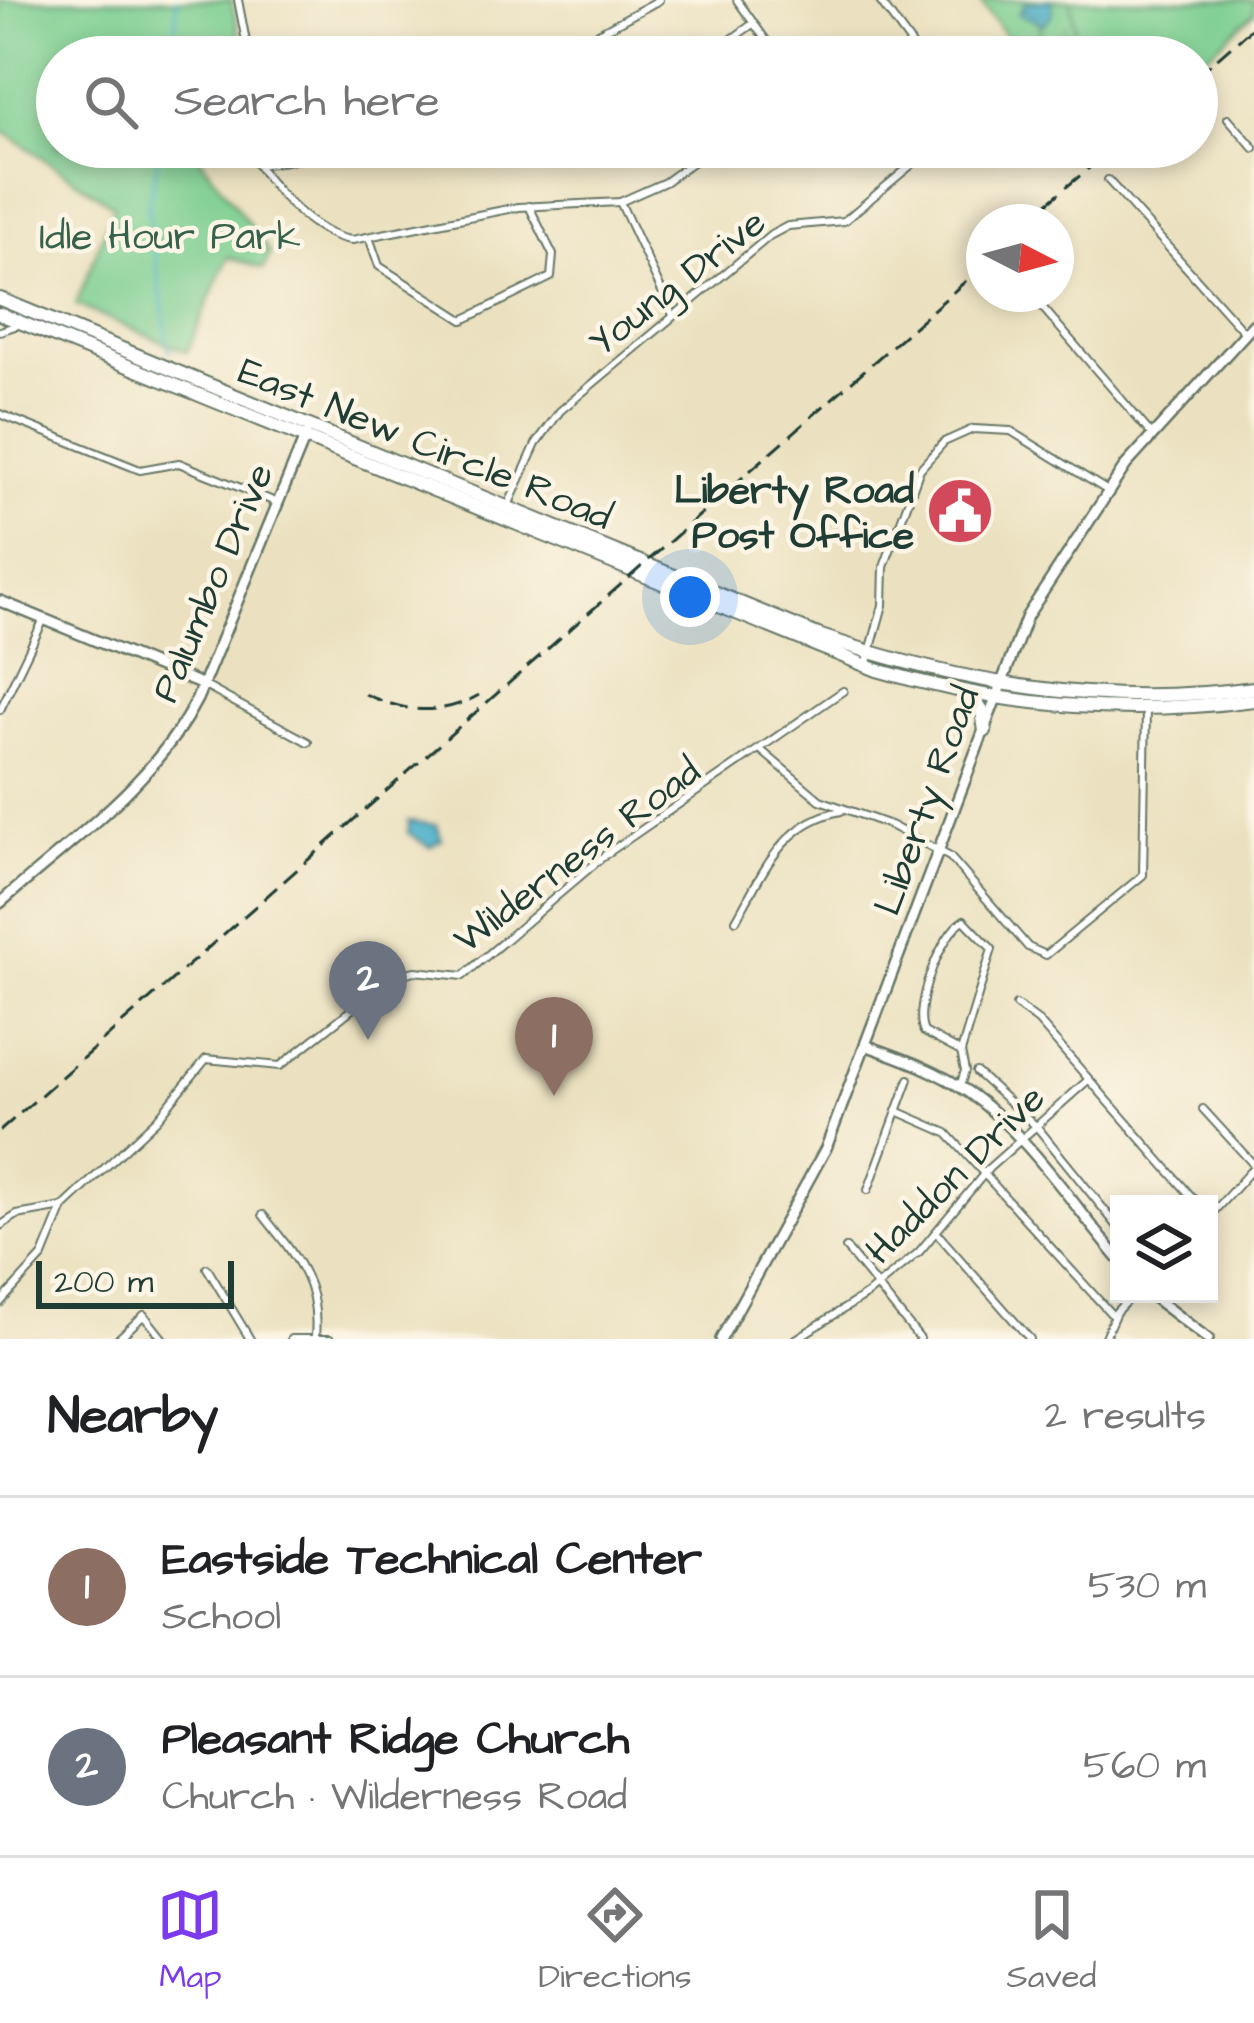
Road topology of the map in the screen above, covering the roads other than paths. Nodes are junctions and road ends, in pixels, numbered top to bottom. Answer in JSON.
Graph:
{"nodes":[{"id":1,"x":238,"y":0,"type":"edge"},
{"id":2,"x":658,"y":0,"type":"edge"},
{"id":3,"x":737,"y":0,"type":"edge"},
{"id":4,"x":879,"y":0,"type":"edge"},
{"id":5,"x":754,"y":23,"type":"junction"},
{"id":6,"x":245,"y":36,"type":"edge"},
{"id":7,"x":591,"y":36,"type":"edge"},
{"id":8,"x":736,"y":36,"type":"edge"},
{"id":9,"x":763,"y":36,"type":"edge"},
{"id":10,"x":906,"y":36,"type":"edge"},
{"id":11,"x":1228,"y":118,"type":"dead end"},
{"id":12,"x":1254,"y":148,"type":"edge"},
{"id":13,"x":262,"y":168,"type":"edge"},
{"id":14,"x":684,"y":168,"type":"edge"},
{"id":15,"x":908,"y":168,"type":"edge"},
{"id":16,"x":1108,"y":180,"type":"dead end"},
{"id":17,"x":620,"y":202,"type":"junction"},
{"id":18,"x":529,"y":206,"type":"junction"},
{"id":19,"x":369,"y":237,"type":"junction"},
{"id":20,"x":0,"y":299,"type":"edge"},
{"id":21,"x":1047,"y":312,"type":"edge"},
{"id":22,"x":0,"y":314,"type":"edge"},
{"id":23,"x":673,"y":315,"type":"junction"},
{"id":24,"x":1254,"y":324,"type":"edge"},
{"id":25,"x":29,"y":325,"type":"junction"},
{"id":26,"x":0,"y":331,"type":"edge"},
{"id":27,"x":1245,"y":333,"type":"junction"},
{"id":28,"x":0,"y":415,"type":"edge"},
{"id":29,"x":307,"y":432,"type":"junction"},
{"id":30,"x":1152,"y":434,"type":"junction"},
{"id":31,"x":1108,"y":491,"type":"junction"},
{"id":32,"x":278,"y":503,"type":"junction"},
{"id":33,"x":505,"y":514,"type":"junction"},
{"id":34,"x":0,"y":601,"type":"edge"},
{"id":35,"x":44,"y":619,"type":"junction"},
{"id":36,"x":868,"y":659,"type":"junction"},
{"id":37,"x":202,"y":685,"type":"junction"},
{"id":38,"x":1254,"y":688,"type":"edge"},
{"id":39,"x":843,"y":691,"type":"dead end"},
{"id":40,"x":997,"y":691,"type":"junction"},
{"id":41,"x":970,"y":694,"type":"junction"},
{"id":42,"x":1254,"y":700,"type":"edge"},
{"id":43,"x":1149,"y":705,"type":"junction"},
{"id":44,"x":0,"y":710,"type":"edge"},
{"id":45,"x":985,"y":731,"type":"junction"},
{"id":46,"x":308,"y":742,"type":"dead end"},
{"id":47,"x":762,"y":751,"type":"junction"},
{"id":48,"x":844,"y":811,"type":"junction"},
{"id":49,"x":939,"y":853,"type":"junction"},
{"id":50,"x":0,"y":903,"type":"edge"},
{"id":51,"x":736,"y":920,"type":"dead end"},
{"id":52,"x":1016,"y":1005,"type":"dead end"},
{"id":53,"x":865,"y":1045,"type":"junction"},
{"id":54,"x":961,"y":1052,"type":"junction"},
{"id":55,"x":976,"y":1072,"type":"dead end"},
{"id":56,"x":909,"y":1079,"type":"dead end"},
{"id":57,"x":1088,"y":1081,"type":"junction"},
{"id":58,"x":960,"y":1087,"type":"junction"},
{"id":59,"x":1203,"y":1109,"type":"dead end"},
{"id":60,"x":897,"y":1111,"type":"junction"},
{"id":61,"x":1037,"y":1127,"type":"junction"},
{"id":62,"x":1020,"y":1142,"type":"junction"},
{"id":63,"x":1254,"y":1166,"type":"edge"},
{"id":64,"x":983,"y":1174,"type":"junction"},
{"id":65,"x":868,"y":1190,"type":"dead end"},
{"id":66,"x":1190,"y":1195,"type":"edge"},
{"id":67,"x":1218,"y":1207,"type":"edge"},
{"id":68,"x":63,"y":1208,"type":"junction"},
{"id":69,"x":1104,"y":1210,"type":"junction"},
{"id":70,"x":263,"y":1215,"type":"dead end"},
{"id":71,"x":1110,"y":1217,"type":"edge"},
{"id":72,"x":1089,"y":1223,"type":"junction"},
{"id":73,"x":0,"y":1226,"type":"edge"},
{"id":74,"x":938,"y":1233,"type":"junction"},
{"id":75,"x":845,"y":1248,"type":"dead end"},
{"id":76,"x":1110,"y":1248,"type":"edge"},
{"id":77,"x":207,"y":1268,"type":"dead end"},
{"id":78,"x":4,"y":1287,"type":"edge"},
{"id":79,"x":877,"y":1287,"type":"junction"},
{"id":80,"x":0,"y":1303,"type":"edge"},
{"id":81,"x":1125,"y":1303,"type":"edge"},
{"id":82,"x":1161,"y":1303,"type":"edge"},
{"id":83,"x":1113,"y":1316,"type":"junction"},
{"id":84,"x":315,"y":1336,"type":"edge"},
{"id":85,"x":118,"y":1339,"type":"edge"},
{"id":86,"x":164,"y":1339,"type":"edge"},
{"id":87,"x":250,"y":1339,"type":"edge"},
{"id":88,"x":292,"y":1339,"type":"edge"},
{"id":89,"x":330,"y":1339,"type":"edge"},
{"id":90,"x":721,"y":1339,"type":"edge"},
{"id":91,"x":796,"y":1339,"type":"edge"},
{"id":92,"x":920,"y":1339,"type":"edge"},
{"id":93,"x":1030,"y":1339,"type":"edge"},
{"id":94,"x":1104,"y":1339,"type":"edge"},
{"id":95,"x":1208,"y":1339,"type":"edge"}],
"edges":[{"from":1,"to":6,"type":"street"},
{"from":2,"to":7,"type":"street"},
{"from":3,"to":5,"type":"street"},
{"from":4,"to":10,"type":"street"},
{"from":5,"to":8,"type":"street"},
{"from":5,"to":9,"type":"street"},
{"from":11,"to":12,"type":"street"},
{"from":13,"to":19,"type":"street"},
{"from":14,"to":17,"type":"street"},
{"from":15,"to":23,"type":"street","name":"Young Drive"},
{"from":16,"to":27,"type":"street"},
{"from":17,"to":18,"type":"street"},
{"from":17,"to":23,"type":"street"},
{"from":18,"to":19,"type":"street"},
{"from":18,"to":19,"type":"street"},
{"from":20,"to":29,"type":"highway","name":"East New Circle Road"},
{"from":21,"to":30,"type":"street"},
{"from":22,"to":25,"type":"highway","name":"East New Circle Road"},
{"from":23,"to":33,"type":"street","name":"Young Drive"},
{"from":24,"to":27,"type":"street","name":"Liberty Road"},
{"from":25,"to":26,"type":"street"},
{"from":25,"to":29,"type":"highway","name":"East New Circle Road"},
{"from":27,"to":30,"type":"street","name":"Liberty Road"},
{"from":28,"to":32,"type":"street"},
{"from":29,"to":32,"type":"street","name":"Palumbo Drive"},
{"from":29,"to":33,"type":"highway","name":"East New Circle Road"},
{"from":30,"to":31,"type":"street","name":"Liberty Road"},
{"from":31,"to":36,"type":"street"},
{"from":31,"to":40,"type":"street","name":"Liberty Road"},
{"from":32,"to":37,"type":"street","name":"Palumbo Drive"},
{"from":33,"to":36,"type":"highway","name":"East New Circle Road"},
{"from":34,"to":35,"type":"street"},
{"from":35,"to":37,"type":"street"},
{"from":35,"to":44,"type":"street"},
{"from":36,"to":40,"type":"highway","name":"East New Circle Road"},
{"from":36,"to":41,"type":"highway","name":"East New Circle Road"},
{"from":37,"to":46,"type":"street"},
{"from":37,"to":50,"type":"street","name":"Palumbo Drive"},
{"from":38,"to":43,"type":"highway","name":"East New Circle Road"},
{"from":39,"to":47,"type":"street"},
{"from":40,"to":41,"type":"highway","name":"East New Circle Road"},
{"from":40,"to":43,"type":"highway","name":"East New Circle Road"},
{"from":40,"to":45,"type":"street","name":"Liberty Road"},
{"from":41,"to":45,"type":"highway"},
{"from":42,"to":43,"type":"highway","name":"East New Circle Road"},
{"from":43,"to":49,"type":"street"},
{"from":45,"to":49,"type":"street","name":"Liberty Road"},
{"from":47,"to":48,"type":"street"},
{"from":47,"to":68,"type":"street","name":"Wilderness Road"},
{"from":48,"to":49,"type":"street"},
{"from":48,"to":51,"type":"street"},
{"from":49,"to":53,"type":"street","name":"Liberty Road"},
{"from":52,"to":57,"type":"street"},
{"from":53,"to":58,"type":"street"},
{"from":53,"to":90,"type":"street","name":"Liberty Road"},
{"from":54,"to":54,"type":"street"},
{"from":54,"to":58,"type":"street"},
{"from":55,"to":61,"type":"street"},
{"from":56,"to":60,"type":"street"},
{"from":57,"to":61,"type":"street","name":"Haddon Drive"},
{"from":57,"to":66,"type":"street"},
{"from":58,"to":62,"type":"street"},
{"from":59,"to":63,"type":"street"},
{"from":60,"to":64,"type":"street"},
{"from":60,"to":65,"type":"street"},
{"from":61,"to":62,"type":"street","name":"Haddon Drive"},
{"from":61,"to":69,"type":"street"},
{"from":62,"to":64,"type":"street","name":"Haddon Drive"},
{"from":62,"to":72,"type":"street"},
{"from":63,"to":67,"type":"street"},
{"from":64,"to":74,"type":"street","name":"Haddon Drive"},
{"from":64,"to":83,"type":"street"},
{"from":68,"to":73,"type":"street"},
{"from":68,"to":78,"type":"street","name":"Wilderness Road"},
{"from":69,"to":71,"type":"street"},
{"from":69,"to":72,"type":"street"},
{"from":70,"to":84,"type":"street"},
{"from":72,"to":76,"type":"street"},
{"from":74,"to":79,"type":"street","name":"Haddon Drive"},
{"from":74,"to":93,"type":"street"},
{"from":75,"to":79,"type":"street"},
{"from":77,"to":87,"type":"street"},
{"from":78,"to":80,"type":"street","name":"Wilderness Road"},
{"from":79,"to":91,"type":"street","name":"Haddon Drive"},
{"from":79,"to":92,"type":"street"},
{"from":81,"to":83,"type":"street"},
{"from":82,"to":95,"type":"street"},
{"from":83,"to":94,"type":"street"},
{"from":84,"to":88,"type":"street"},
{"from":84,"to":89,"type":"street"},
{"from":85,"to":86,"type":"street"}]}
